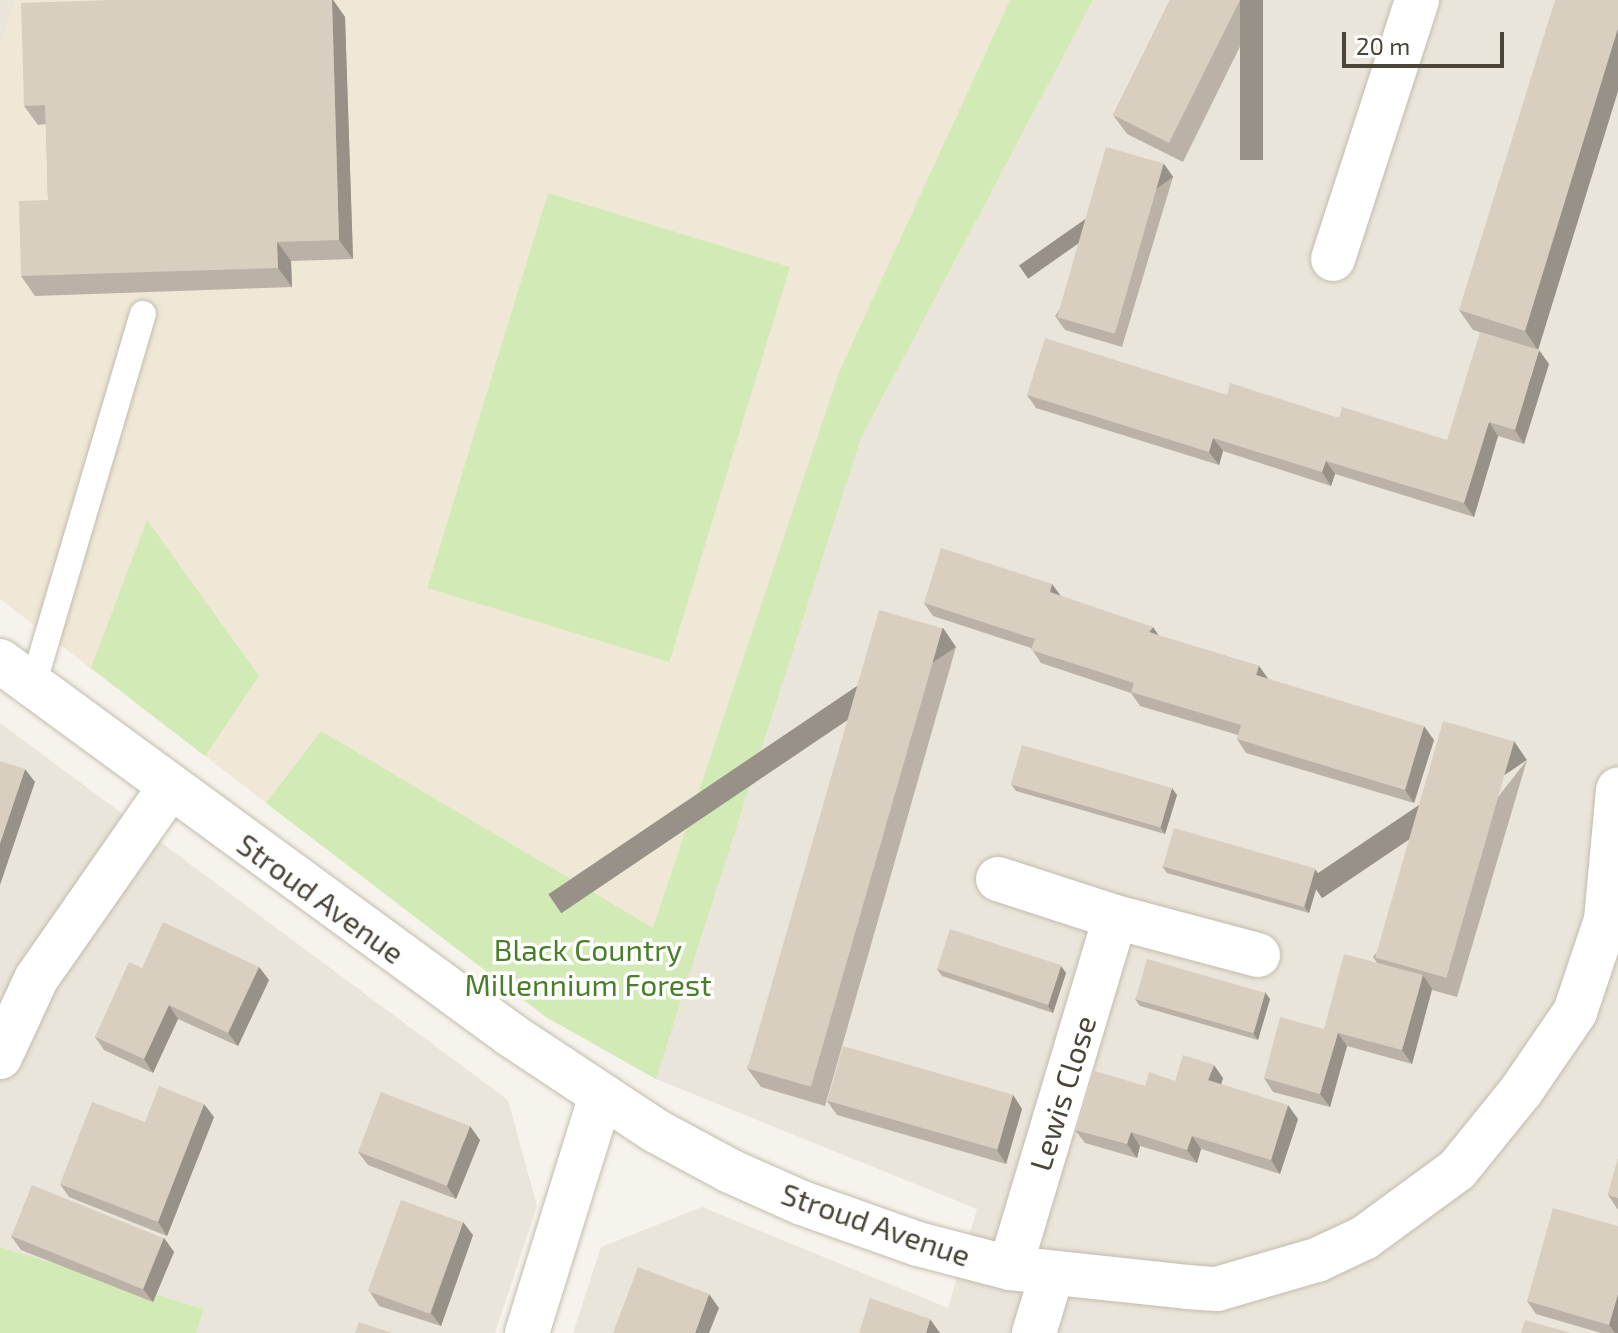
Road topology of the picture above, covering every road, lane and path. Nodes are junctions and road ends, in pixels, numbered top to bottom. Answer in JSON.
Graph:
{"nodes":[{"id":1,"x":1417,"y":0,"type":"edge"},
{"id":2,"x":1333,"y":259,"type":"dead end"},
{"id":3,"x":143,"y":314,"type":"dead end"},
{"id":4,"x":16,"y":673,"type":"edge"},
{"id":5,"x":169,"y":788,"type":"junction"},
{"id":6,"x":1618,"y":790,"type":"edge"},
{"id":7,"x":998,"y":879,"type":"dead end"},
{"id":8,"x":1115,"y":917,"type":"junction"},
{"id":9,"x":1258,"y":955,"type":"dead end"},
{"id":10,"x":0,"y":1057,"type":"edge"},
{"id":11,"x":601,"y":1095,"type":"junction"},
{"id":12,"x":1030,"y":1272,"type":"junction"},
{"id":13,"x":527,"y":1333,"type":"edge"},
{"id":14,"x":1034,"y":1333,"type":"edge"}],
"edges":[{"from":1,"to":2,"type":"street"},
{"from":3,"to":4,"type":"lane"},
{"from":4,"to":5,"type":"street","name":"Stroud Avenue"},
{"from":5,"to":10,"type":"street"},
{"from":5,"to":11,"type":"street","name":"Stroud Avenue"},
{"from":6,"to":12,"type":"street","name":"Stroud Avenue"},
{"from":7,"to":8,"type":"street"},
{"from":8,"to":9,"type":"street"},
{"from":8,"to":12,"type":"street","name":"Lewis Close"},
{"from":11,"to":12,"type":"street","name":"Stroud Avenue"},
{"from":11,"to":13,"type":"street"},
{"from":12,"to":14,"type":"street","name":"Lewis Close"}]}
